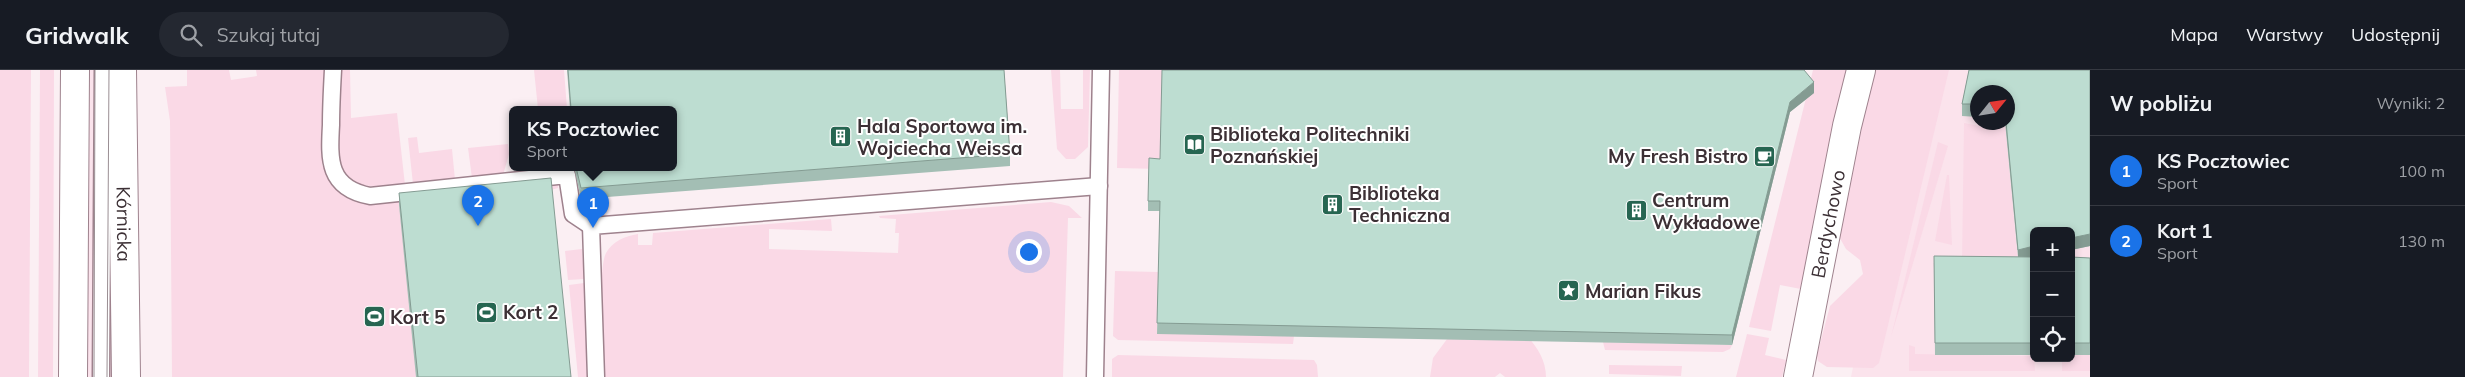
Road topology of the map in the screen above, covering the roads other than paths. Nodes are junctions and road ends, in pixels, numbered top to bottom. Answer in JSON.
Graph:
{"nodes":[{"id":1,"x":75,"y":70,"type":"edge"},
{"id":2,"x":103,"y":70,"type":"edge"},
{"id":3,"x":122,"y":70,"type":"edge"},
{"id":4,"x":333,"y":70,"type":"edge"},
{"id":5,"x":1102,"y":70,"type":"edge"},
{"id":6,"x":1861,"y":70,"type":"edge"},
{"id":7,"x":1099,"y":186,"type":"junction"},
{"id":8,"x":591,"y":226,"type":"junction"},
{"id":9,"x":73,"y":377,"type":"edge"},
{"id":10,"x":101,"y":377,"type":"edge"},
{"id":11,"x":126,"y":377,"type":"edge"},
{"id":12,"x":596,"y":377,"type":"edge"},
{"id":13,"x":1095,"y":377,"type":"edge"},
{"id":14,"x":1798,"y":377,"type":"edge"}],
"edges":[{"from":1,"to":9,"type":"street"},
{"from":2,"to":10,"type":"lane"},
{"from":3,"to":11,"type":"street","name":"Kórnicka"},
{"from":4,"to":8,"type":"lane"},
{"from":5,"to":7,"type":"lane"},
{"from":6,"to":14,"type":"street","name":"Berdychowo"},
{"from":7,"to":8,"type":"lane"},
{"from":7,"to":13,"type":"lane"},
{"from":8,"to":12,"type":"lane"}]}
